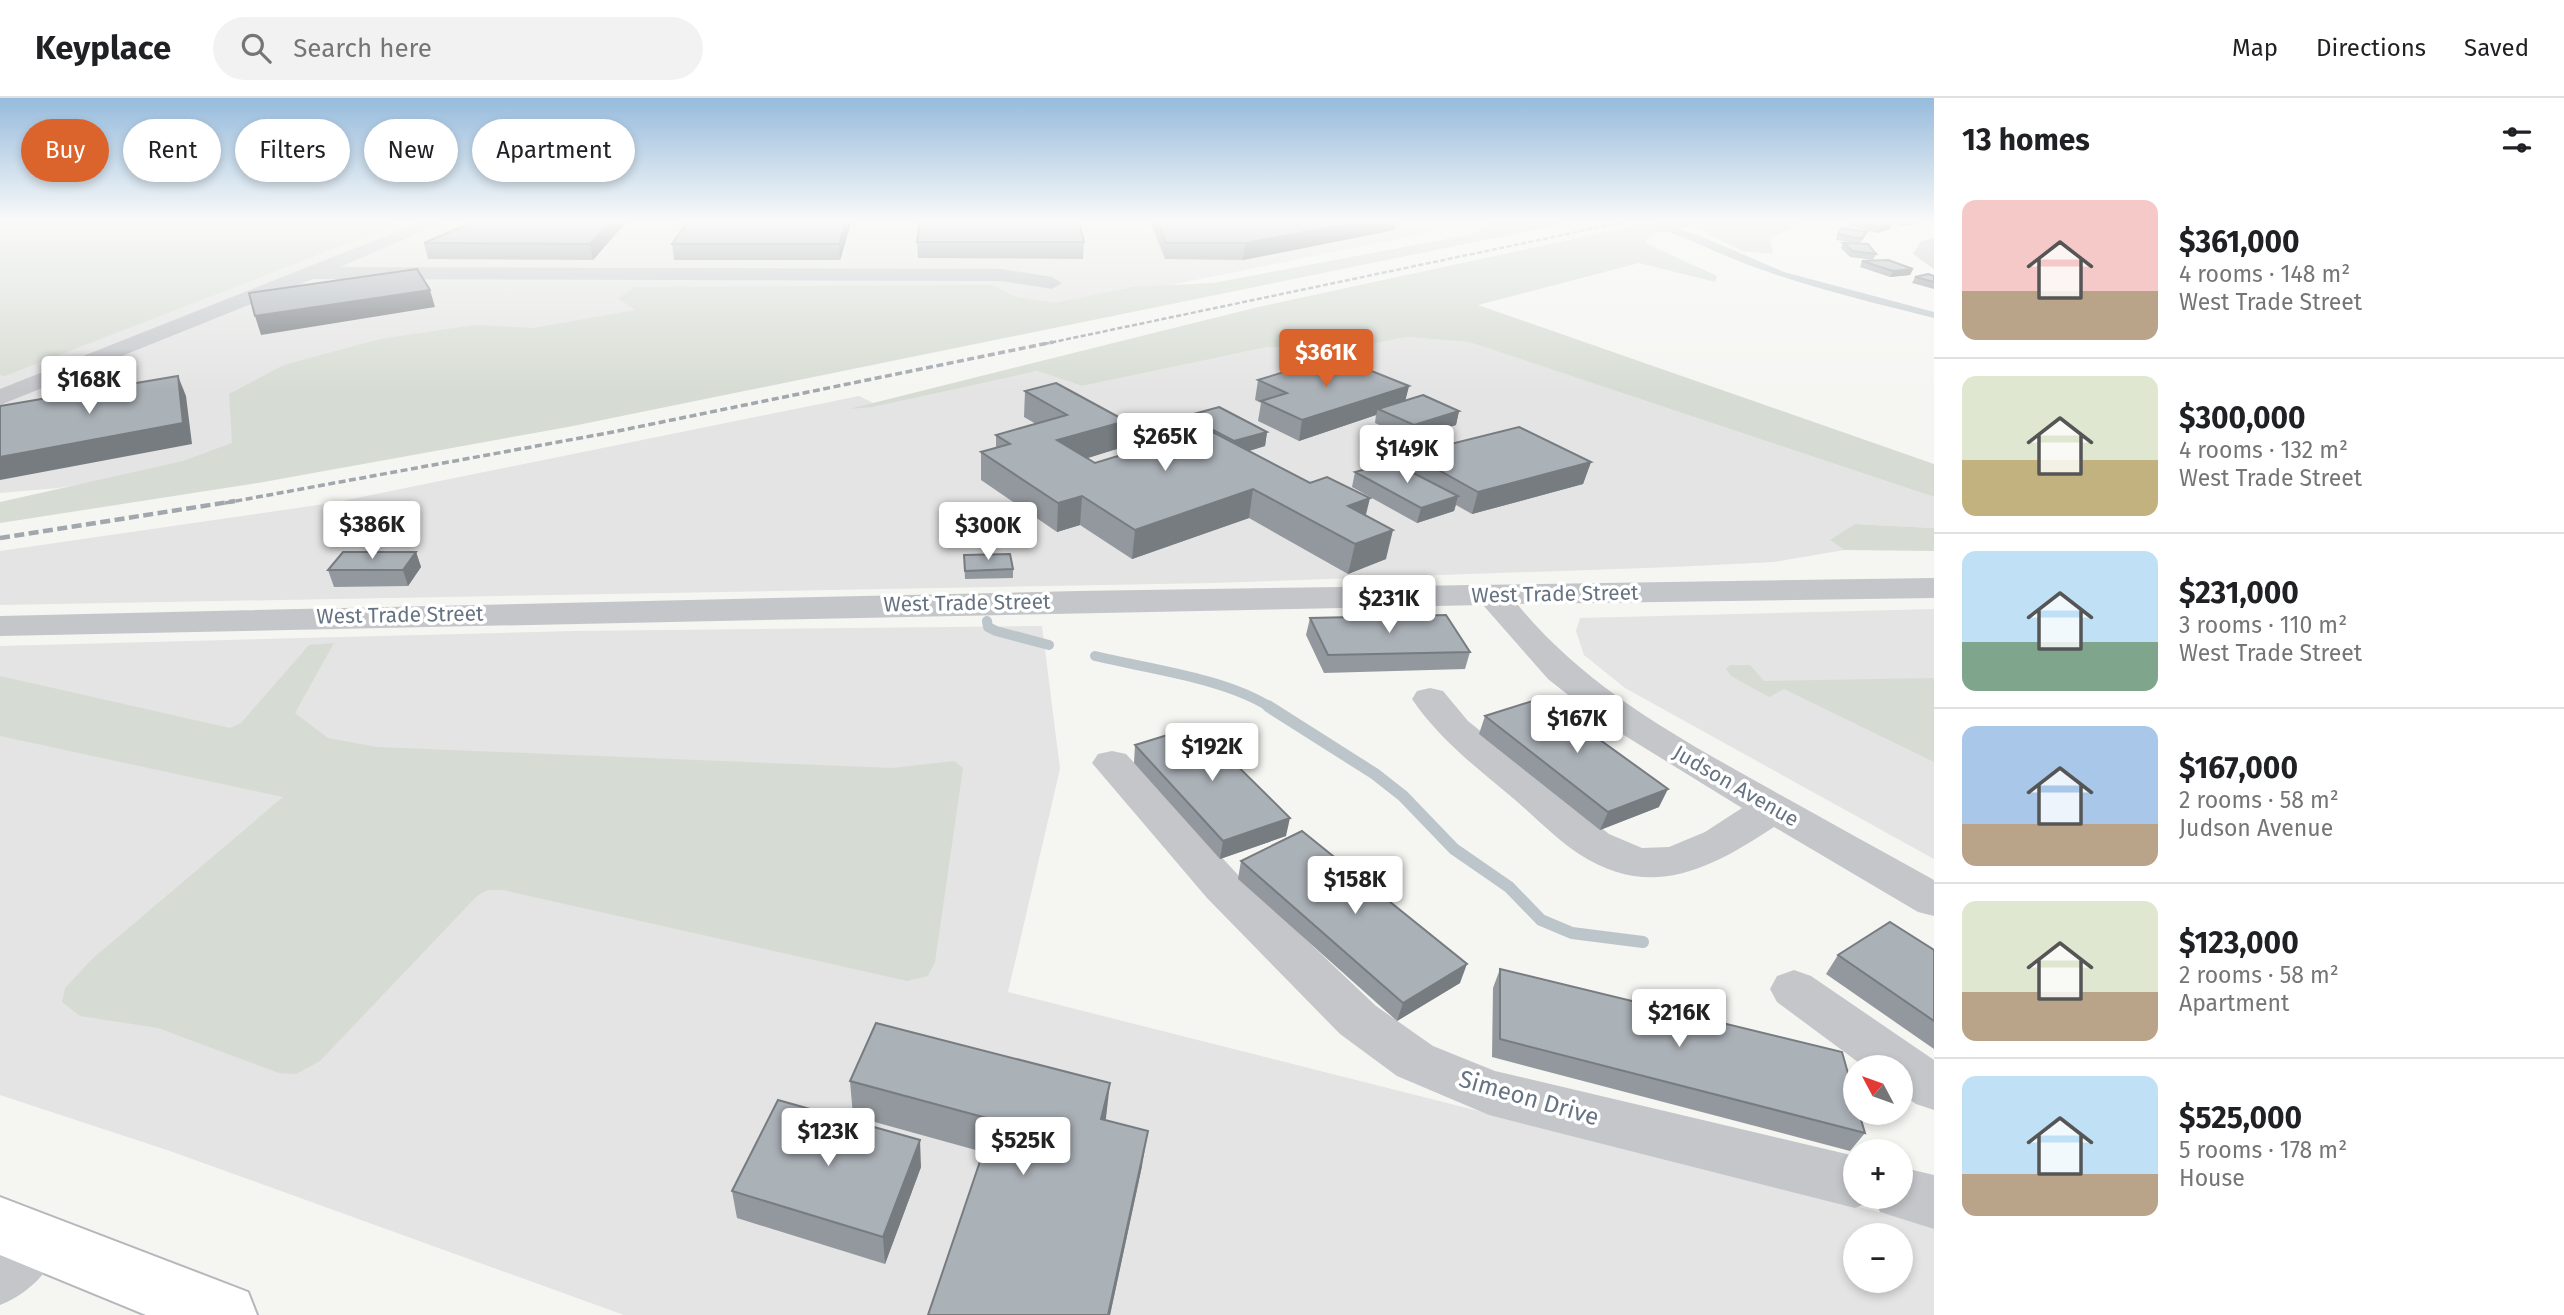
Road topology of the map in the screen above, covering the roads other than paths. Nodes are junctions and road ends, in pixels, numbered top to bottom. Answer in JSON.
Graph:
{"nodes":[{"id":1,"x":298,"y":278,"type":"edge"},
{"id":2,"x":1019,"y":278,"type":"edge"},
{"id":3,"x":1052,"y":283,"type":"dead end"},
{"id":4,"x":0,"y":398,"type":"edge"},
{"id":5,"x":1934,"y":588,"type":"edge"},
{"id":6,"x":1492,"y":595,"type":"junction"},
{"id":7,"x":0,"y":626,"type":"edge"},
{"id":8,"x":1430,"y":699,"type":"dead end"},
{"id":9,"x":1112,"y":763,"type":"dead end"},
{"id":10,"x":1773,"y":808,"type":"junction"},
{"id":11,"x":1934,"y":900,"type":"edge"},
{"id":12,"x":1794,"y":989,"type":"dead end"},
{"id":13,"x":1934,"y":1088,"type":"edge"},
{"id":14,"x":1843,"y":1179,"type":"edge"},
{"id":15,"x":1913,"y":1197,"type":"edge"},
{"id":16,"x":1934,"y":1202,"type":"edge"},
{"id":17,"x":12,"y":1247,"type":"edge"},
{"id":18,"x":225,"y":1315,"type":"edge"}],
"edges":[{"from":1,"to":4,"type":"street"},
{"from":2,"to":3,"type":"street"},
{"from":5,"to":6,"type":"street","name":"West Trade Street"},
{"from":6,"to":7,"type":"street","name":"West Trade Street"},
{"from":6,"to":10,"type":"street","name":"Judson Avenue"},
{"from":8,"to":10,"type":"street"},
{"from":9,"to":14,"type":"street","name":"Simeon Drive"},
{"from":10,"to":11,"type":"street","name":"Judson Avenue"},
{"from":12,"to":13,"type":"street"},
{"from":15,"to":16,"type":"street"},
{"from":17,"to":18,"type":"street"}]}
